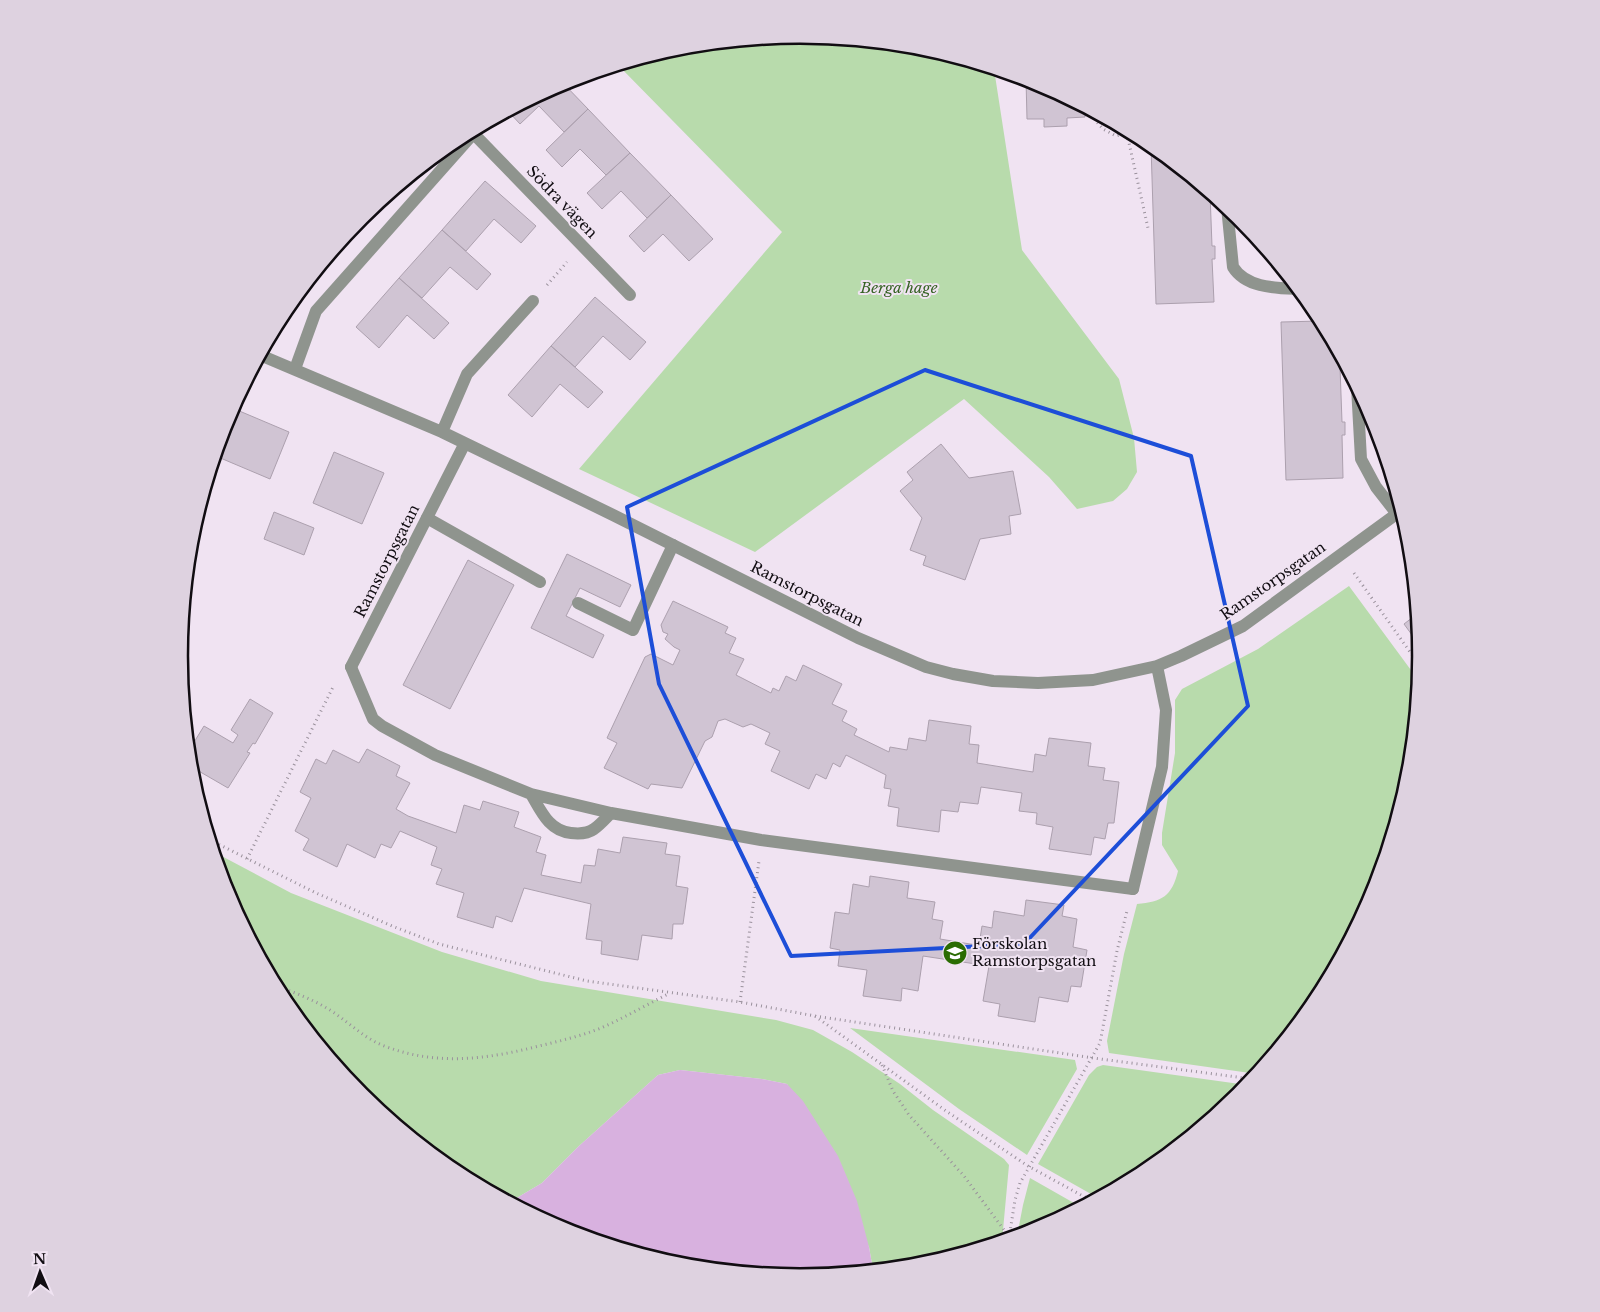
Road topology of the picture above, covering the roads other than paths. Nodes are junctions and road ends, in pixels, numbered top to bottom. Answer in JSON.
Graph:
{"nodes":[{"id":1,"x":477,"y":137,"type":"edge"},
{"id":2,"x":457,"y":149,"type":"edge"},
{"id":3,"x":1228,"y":219,"type":"edge"},
{"id":4,"x":1289,"y":288,"type":"edge"},
{"id":5,"x":630,"y":295,"type":"dead end"},
{"id":6,"x":533,"y":301,"type":"road end"},
{"id":7,"x":266,"y":357,"type":"edge"},
{"id":8,"x":295,"y":369,"type":"junction"},
{"id":9,"x":1358,"y":405,"type":"edge"},
{"id":10,"x":442,"y":432,"type":"junction"},
{"id":11,"x":465,"y":443,"type":"junction"},
{"id":12,"x":1393,"y":505,"type":"edge"},
{"id":13,"x":1395,"y":515,"type":"edge"},
{"id":14,"x":427,"y":518,"type":"junction"},
{"id":15,"x":673,"y":545,"type":"junction"},
{"id":16,"x":540,"y":582,"type":"dead end"},
{"id":17,"x":578,"y":603,"type":"dead end"},
{"id":18,"x":1157,"y":666,"type":"junction"},
{"id":19,"x":530,"y":794,"type":"junction"},
{"id":20,"x":611,"y":813,"type":"junction"}],
"edges":[{"from":1,"to":5,"type":"street","name":"Södra vägen"},
{"from":2,"to":8,"type":"street"},
{"from":3,"to":4,"type":"street"},
{"from":6,"to":10,"type":"street"},
{"from":7,"to":8,"type":"street","name":"Ramstorpsgatan"},
{"from":8,"to":10,"type":"street","name":"Ramstorpsgatan"},
{"from":9,"to":12,"type":"street"},
{"from":10,"to":11,"type":"street","name":"Ramstorpsgatan"},
{"from":11,"to":14,"type":"street","name":"Ramstorpsgatan"},
{"from":11,"to":15,"type":"street","name":"Ramstorpsgatan"},
{"from":13,"to":18,"type":"street","name":"Ramstorpsgatan"},
{"from":14,"to":16,"type":"street"},
{"from":14,"to":19,"type":"street","name":"Ramstorpsgatan"},
{"from":15,"to":17,"type":"street"},
{"from":15,"to":18,"type":"street","name":"Ramstorpsgatan"},
{"from":18,"to":20,"type":"street"},
{"from":19,"to":20,"type":"street"},
{"from":19,"to":20,"type":"street"}]}
